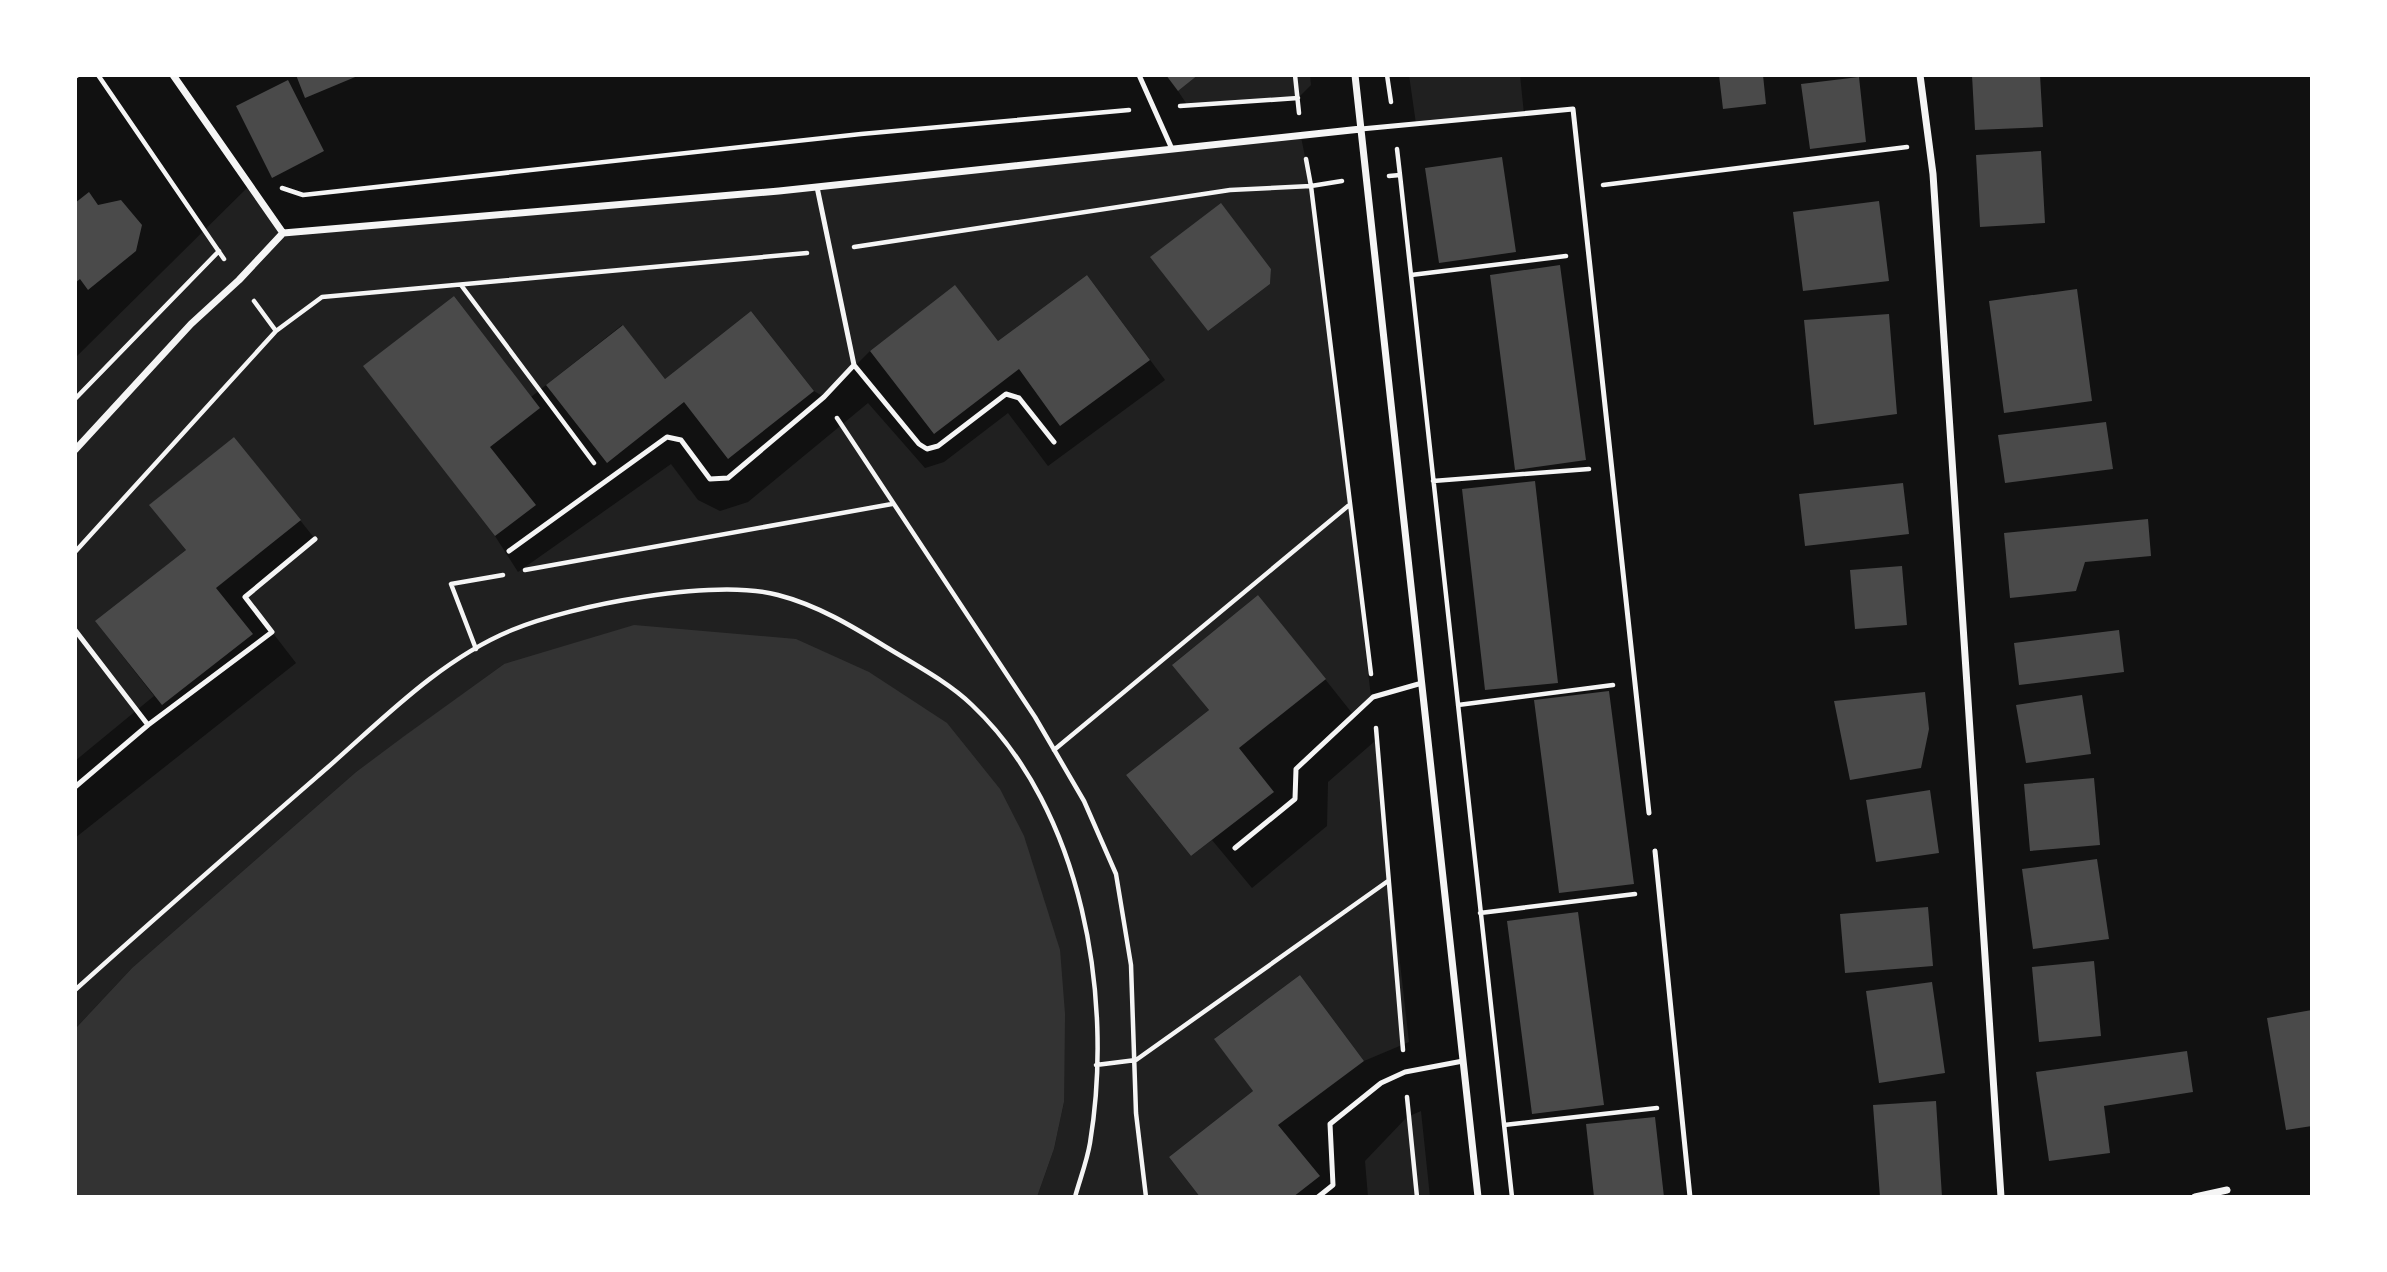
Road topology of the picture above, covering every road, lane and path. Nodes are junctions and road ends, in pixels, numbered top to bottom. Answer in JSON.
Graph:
{"nodes":[{"id":1,"x":98,"y":75,"type":"edge"},
{"id":2,"x":173,"y":75,"type":"edge"},
{"id":3,"x":1139,"y":75,"type":"edge"},
{"id":4,"x":1295,"y":75,"type":"edge"},
{"id":5,"x":1355,"y":75,"type":"edge"},
{"id":6,"x":1387,"y":75,"type":"edge"},
{"id":7,"x":1920,"y":75,"type":"edge"},
{"id":8,"x":1298,"y":98,"type":"junction"},
{"id":9,"x":1153,"y":108,"type":"junction"},
{"id":10,"x":1394,"y":126,"type":"junction"},
{"id":11,"x":1361,"y":129,"type":"junction"},
{"id":12,"x":1301,"y":137,"type":"junction"},
{"id":13,"x":1929,"y":144,"type":"junction"},
{"id":14,"x":1172,"y":149,"type":"junction"},
{"id":15,"x":1400,"y":175,"type":"junction"},
{"id":16,"x":1365,"y":178,"type":"junction"},
{"id":17,"x":1311,"y":186,"type":"junction"},
{"id":18,"x":280,"y":187,"type":"dead end"},
{"id":19,"x":817,"y":187,"type":"junction"},
{"id":20,"x":1581,"y":187,"type":"junction"},
{"id":21,"x":283,"y":233,"type":"junction"},
{"id":22,"x":219,"y":251,"type":"junction"},
{"id":23,"x":831,"y":251,"type":"junction"},
{"id":24,"x":1589,"y":253,"type":"junction"},
{"id":25,"x":1411,"y":275,"type":"junction"},
{"id":26,"x":239,"y":281,"type":"junction"},
{"id":27,"x":460,"y":284,"type":"junction"},
{"id":28,"x":276,"y":331,"type":"junction"},
{"id":29,"x":855,"y":365,"type":"junction"},
{"id":30,"x":824,"y":397,"type":"junction"},
{"id":31,"x":75,"y":399,"type":"edge"},
{"id":32,"x":1054,"y":442,"type":"dead end"},
{"id":33,"x":75,"y":450,"type":"edge"},
{"id":34,"x":1612,"y":467,"type":"junction"},
{"id":35,"x":607,"y":480,"type":"junction"},
{"id":36,"x":1433,"y":481,"type":"junction"},
{"id":37,"x":892,"y":504,"type":"junction"},
{"id":38,"x":1349,"y":505,"type":"junction"},
{"id":39,"x":315,"y":540,"type":"dead end"},
{"id":40,"x":509,"y":551,"type":"dead end"},
{"id":41,"x":75,"y":552,"type":"edge"},
{"id":42,"x":518,"y":572,"type":"dead end"},
{"id":43,"x":505,"y":574,"type":"dead end"},
{"id":44,"x":75,"y":630,"type":"edge"},
{"id":45,"x":476,"y":649,"type":"junction"},
{"id":46,"x":1635,"y":682,"type":"junction"},
{"id":47,"x":1422,"y":683,"type":"junction"},
{"id":48,"x":1373,"y":696,"type":"junction"},
{"id":49,"x":1458,"y":705,"type":"junction"},
{"id":50,"x":148,"y":725,"type":"junction"},
{"id":51,"x":1054,"y":750,"type":"junction"},
{"id":52,"x":75,"y":787,"type":"edge"},
{"id":53,"x":1649,"y":813,"type":"dead end"},
{"id":54,"x":1235,"y":848,"type":"dead end"},
{"id":55,"x":1655,"y":851,"type":"dead end"},
{"id":56,"x":1389,"y":881,"type":"junction"},
{"id":57,"x":1660,"y":890,"type":"junction"},
{"id":58,"x":1480,"y":913,"type":"junction"},
{"id":59,"x":75,"y":990,"type":"edge"},
{"id":60,"x":1136,"y":1060,"type":"junction"},
{"id":61,"x":1463,"y":1061,"type":"junction"},
{"id":62,"x":1096,"y":1065,"type":"junction"},
{"id":63,"x":1405,"y":1072,"type":"junction"},
{"id":64,"x":1679,"y":1105,"type":"junction"},
{"id":65,"x":1504,"y":1125,"type":"junction"},
{"id":66,"x":2227,"y":1190,"type":"dead end"},
{"id":67,"x":1074,"y":1197,"type":"edge"},
{"id":68,"x":1146,"y":1197,"type":"edge"},
{"id":69,"x":1318,"y":1197,"type":"edge"},
{"id":70,"x":1417,"y":1197,"type":"edge"},
{"id":71,"x":1478,"y":1197,"type":"edge"},
{"id":72,"x":1511,"y":1197,"type":"edge"},
{"id":73,"x":1690,"y":1197,"type":"edge"},
{"id":74,"x":2001,"y":1197,"type":"edge"},
{"id":75,"x":2195,"y":1197,"type":"edge"}],
"edges":[{"from":1,"to":22,"type":"path"},
{"from":2,"to":21,"type":"street"},
{"from":3,"to":9,"type":"lane"},
{"from":4,"to":8,"type":"path"},
{"from":5,"to":11,"type":"street"},
{"from":6,"to":10,"type":"path"},
{"from":7,"to":13,"type":"street"},
{"from":8,"to":9,"type":"path"},
{"from":8,"to":12,"type":"path"},
{"from":9,"to":14,"type":"lane"},
{"from":9,"to":18,"type":"path"},
{"from":10,"to":11,"type":"lane"},
{"from":10,"to":15,"type":"path"},
{"from":10,"to":20,"type":"lane"},
{"from":11,"to":12,"type":"street"},
{"from":11,"to":16,"type":"street"},
{"from":12,"to":14,"type":"street"},
{"from":13,"to":20,"type":"path"},
{"from":13,"to":74,"type":"street"},
{"from":14,"to":19,"type":"street"},
{"from":15,"to":16,"type":"path"},
{"from":15,"to":25,"type":"path"},
{"from":16,"to":17,"type":"path"},
{"from":16,"to":47,"type":"street"},
{"from":17,"to":23,"type":"path"},
{"from":17,"to":38,"type":"path"},
{"from":19,"to":21,"type":"street"},
{"from":19,"to":23,"type":"lane"},
{"from":20,"to":24,"type":"lane"},
{"from":21,"to":26,"type":"street"},
{"from":22,"to":26,"type":"path"},
{"from":22,"to":31,"type":"path"},
{"from":23,"to":27,"type":"path"},
{"from":23,"to":29,"type":"lane"},
{"from":24,"to":25,"type":"path"},
{"from":24,"to":34,"type":"lane"},
{"from":25,"to":36,"type":"path"},
{"from":26,"to":28,"type":"path"},
{"from":26,"to":33,"type":"street"},
{"from":27,"to":28,"type":"path"},
{"from":27,"to":35,"type":"path"},
{"from":28,"to":41,"type":"path"},
{"from":29,"to":30,"type":"lane"},
{"from":29,"to":32,"type":"lane"},
{"from":30,"to":35,"type":"lane"},
{"from":30,"to":37,"type":"path"},
{"from":34,"to":36,"type":"path"},
{"from":34,"to":46,"type":"lane"},
{"from":35,"to":40,"type":"lane"},
{"from":36,"to":49,"type":"path"},
{"from":37,"to":42,"type":"path"},
{"from":37,"to":51,"type":"path"},
{"from":38,"to":48,"type":"path"},
{"from":38,"to":51,"type":"path"},
{"from":39,"to":50,"type":"lane"},
{"from":43,"to":45,"type":"path"},
{"from":44,"to":50,"type":"lane"},
{"from":45,"to":59,"type":"path"},
{"from":45,"to":62,"type":"path"},
{"from":46,"to":49,"type":"path"},
{"from":46,"to":53,"type":"lane"},
{"from":47,"to":48,"type":"lane"},
{"from":47,"to":61,"type":"street"},
{"from":48,"to":54,"type":"lane"},
{"from":48,"to":56,"type":"path"},
{"from":49,"to":58,"type":"path"},
{"from":50,"to":52,"type":"lane"},
{"from":51,"to":60,"type":"path"},
{"from":55,"to":57,"type":"lane"},
{"from":56,"to":60,"type":"path"},
{"from":56,"to":63,"type":"path"},
{"from":57,"to":58,"type":"path"},
{"from":57,"to":64,"type":"lane"},
{"from":58,"to":65,"type":"path"},
{"from":60,"to":62,"type":"path"},
{"from":60,"to":68,"type":"path"},
{"from":61,"to":63,"type":"lane"},
{"from":61,"to":71,"type":"street"},
{"from":62,"to":67,"type":"path"},
{"from":63,"to":69,"type":"lane"},
{"from":63,"to":70,"type":"path"},
{"from":64,"to":65,"type":"path"},
{"from":64,"to":73,"type":"lane"},
{"from":65,"to":72,"type":"path"},
{"from":66,"to":75,"type":"street"}]}
